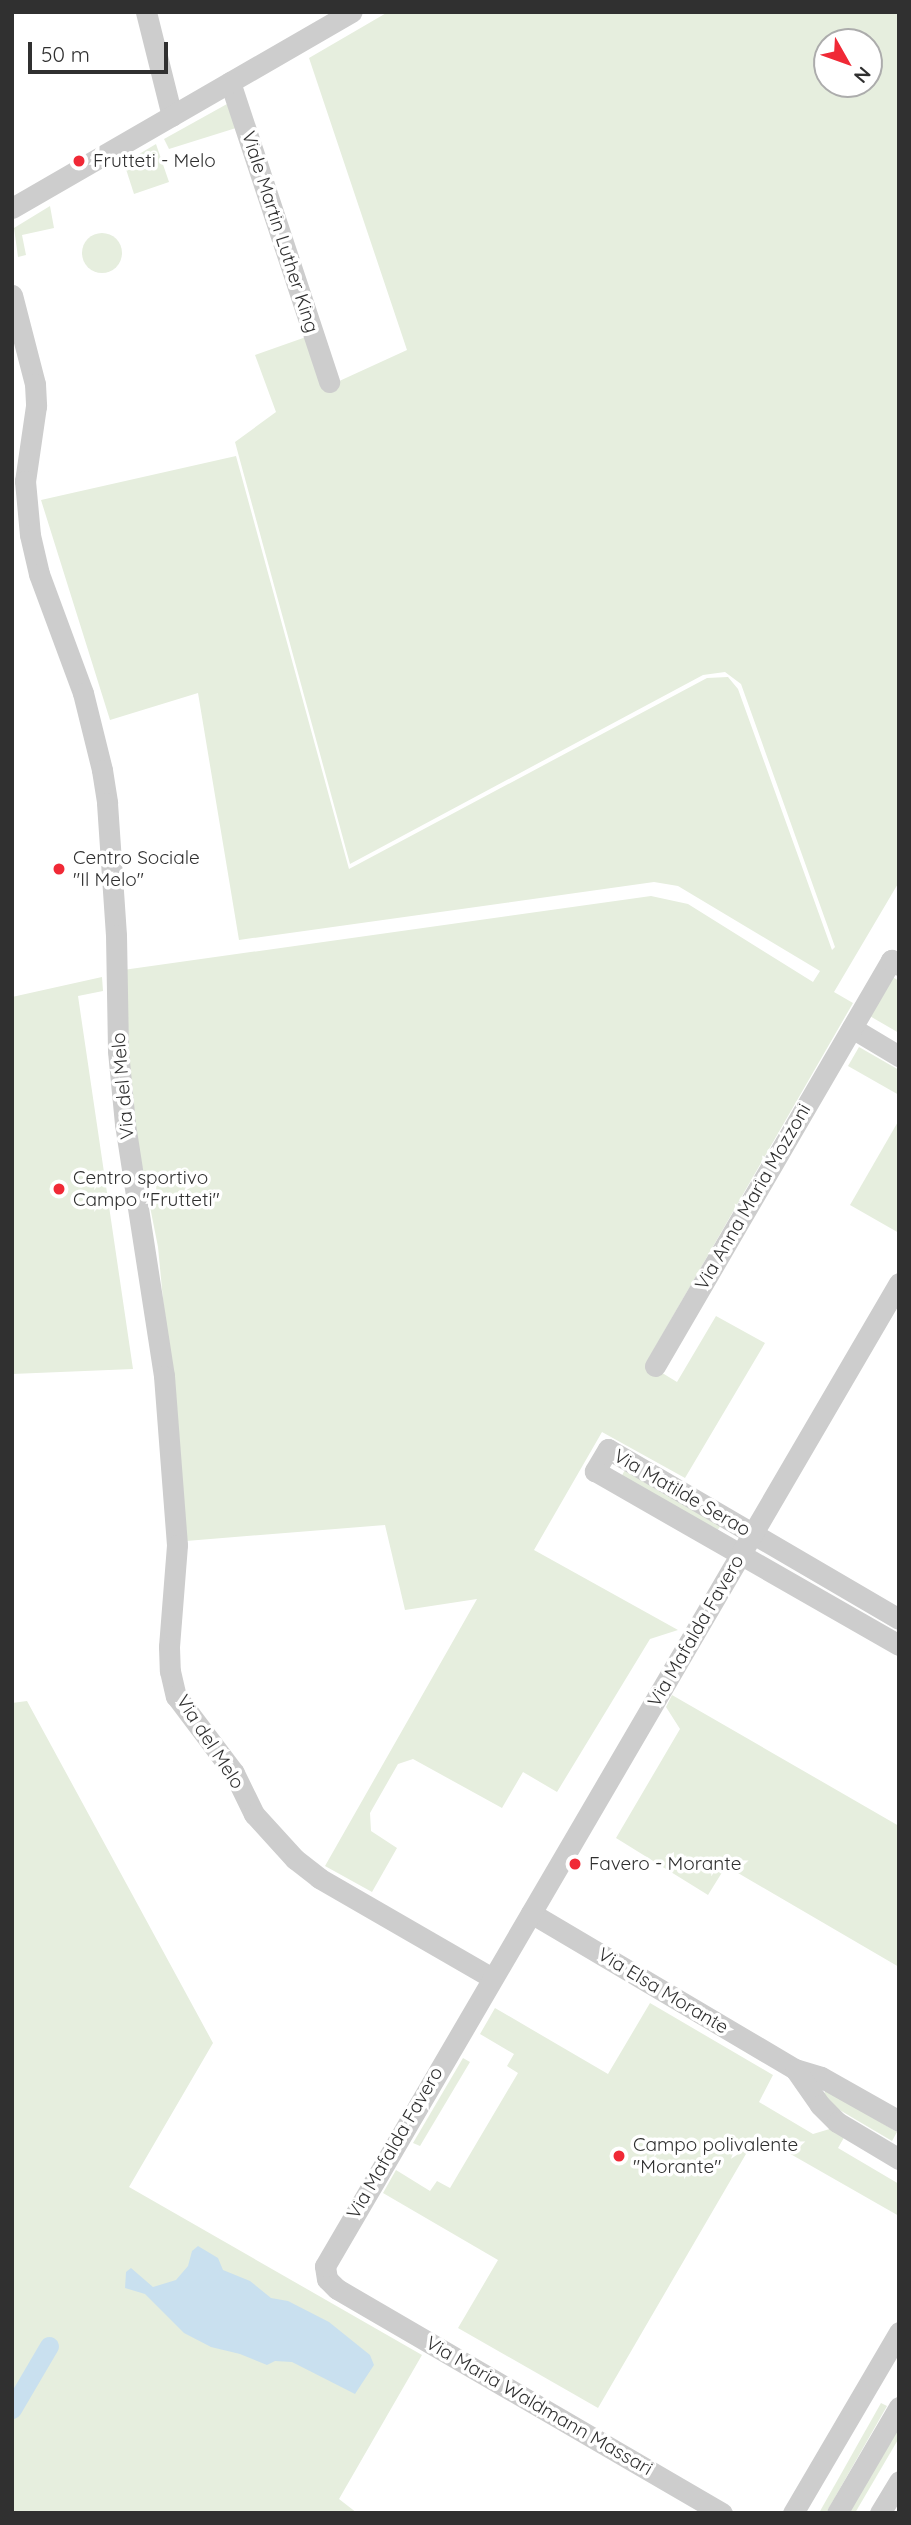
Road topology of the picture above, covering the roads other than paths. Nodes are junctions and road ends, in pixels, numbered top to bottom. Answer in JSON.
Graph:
{"nodes":[{"id":1,"x":146,"y":12,"type":"edge"},
{"id":2,"x":351,"y":12,"type":"edge"},
{"id":3,"x":230,"y":82,"type":"junction"},
{"id":4,"x":172,"y":116,"type":"junction"},
{"id":5,"x":12,"y":208,"type":"edge"},
{"id":6,"x":12,"y":295,"type":"edge"},
{"id":7,"x":329,"y":382,"type":"dead end"},
{"id":8,"x":32,"y":432,"type":"junction"},
{"id":9,"x":12,"y":443,"type":"edge"},
{"id":10,"x":899,"y":965,"type":"edge"},
{"id":11,"x":852,"y":1028,"type":"junction"},
{"id":12,"x":899,"y":1056,"type":"edge"},
{"id":13,"x":899,"y":1283,"type":"edge"},
{"id":14,"x":655,"y":1366,"type":"dead end"},
{"id":15,"x":752,"y":1533,"type":"junction"},
{"id":16,"x":741,"y":1553,"type":"junction"},
{"id":17,"x":899,"y":1619,"type":"edge"},
{"id":18,"x":899,"y":1646,"type":"edge"},
{"id":19,"x":531,"y":1913,"type":"junction"},
{"id":20,"x":492,"y":1978,"type":"junction"},
{"id":21,"x":795,"y":2069,"type":"junction"},
{"id":22,"x":899,"y":2121,"type":"edge"},
{"id":23,"x":899,"y":2159,"type":"edge"},
{"id":24,"x":356,"y":2300,"type":"joint"},
{"id":25,"x":899,"y":2332,"type":"edge"},
{"id":26,"x":899,"y":2407,"type":"edge"},
{"id":27,"x":899,"y":2481,"type":"edge"},
{"id":28,"x":722,"y":2513,"type":"edge"},
{"id":29,"x":793,"y":2513,"type":"edge"},
{"id":30,"x":837,"y":2513,"type":"edge"},
{"id":31,"x":880,"y":2513,"type":"edge"}],
"edges":[{"from":1,"to":4,"type":"street"},
{"from":2,"to":3,"type":"street"},
{"from":3,"to":4,"type":"street"},
{"from":3,"to":7,"type":"street","name":"Viale Martin Luther King"},
{"from":4,"to":5,"type":"street"},
{"from":6,"to":8,"type":"street","name":"Via del Melo"},
{"from":8,"to":9,"type":"street"},
{"from":8,"to":20,"type":"street","name":"Via del Melo"},
{"from":10,"to":11,"type":"street","name":"Via Anna Maria Mozzoni"},
{"from":11,"to":12,"type":"street"},
{"from":11,"to":14,"type":"street","name":"Via Anna Maria Mozzoni"},
{"from":13,"to":15,"type":"street","name":"Via Mafalda Favero"},
{"from":15,"to":16,"type":"street","name":"Via Mafalda Favero"},
{"from":15,"to":16,"type":"street","name":"Via Matilde Serao"},
{"from":15,"to":17,"type":"street","name":"Via Matilde Serao"},
{"from":16,"to":18,"type":"street","name":"Via Matilde Serao"},
{"from":16,"to":19,"type":"street","name":"Via Mafalda Favero"},
{"from":19,"to":20,"type":"street","name":"Via Mafalda Favero"},
{"from":19,"to":21,"type":"street","name":"Via Elsa Morante"},
{"from":20,"to":24,"type":"street","name":"Via Mafalda Favero"},
{"from":21,"to":22,"type":"street","name":"Via Elsa Morante"},
{"from":21,"to":23,"type":"street","name":"Via Elsa Morante"},
{"from":24,"to":28,"type":"street","name":"Via Maria Waldmann Massari"},
{"from":25,"to":29,"type":"street"},
{"from":26,"to":30,"type":"street"},
{"from":27,"to":31,"type":"street"}]}
